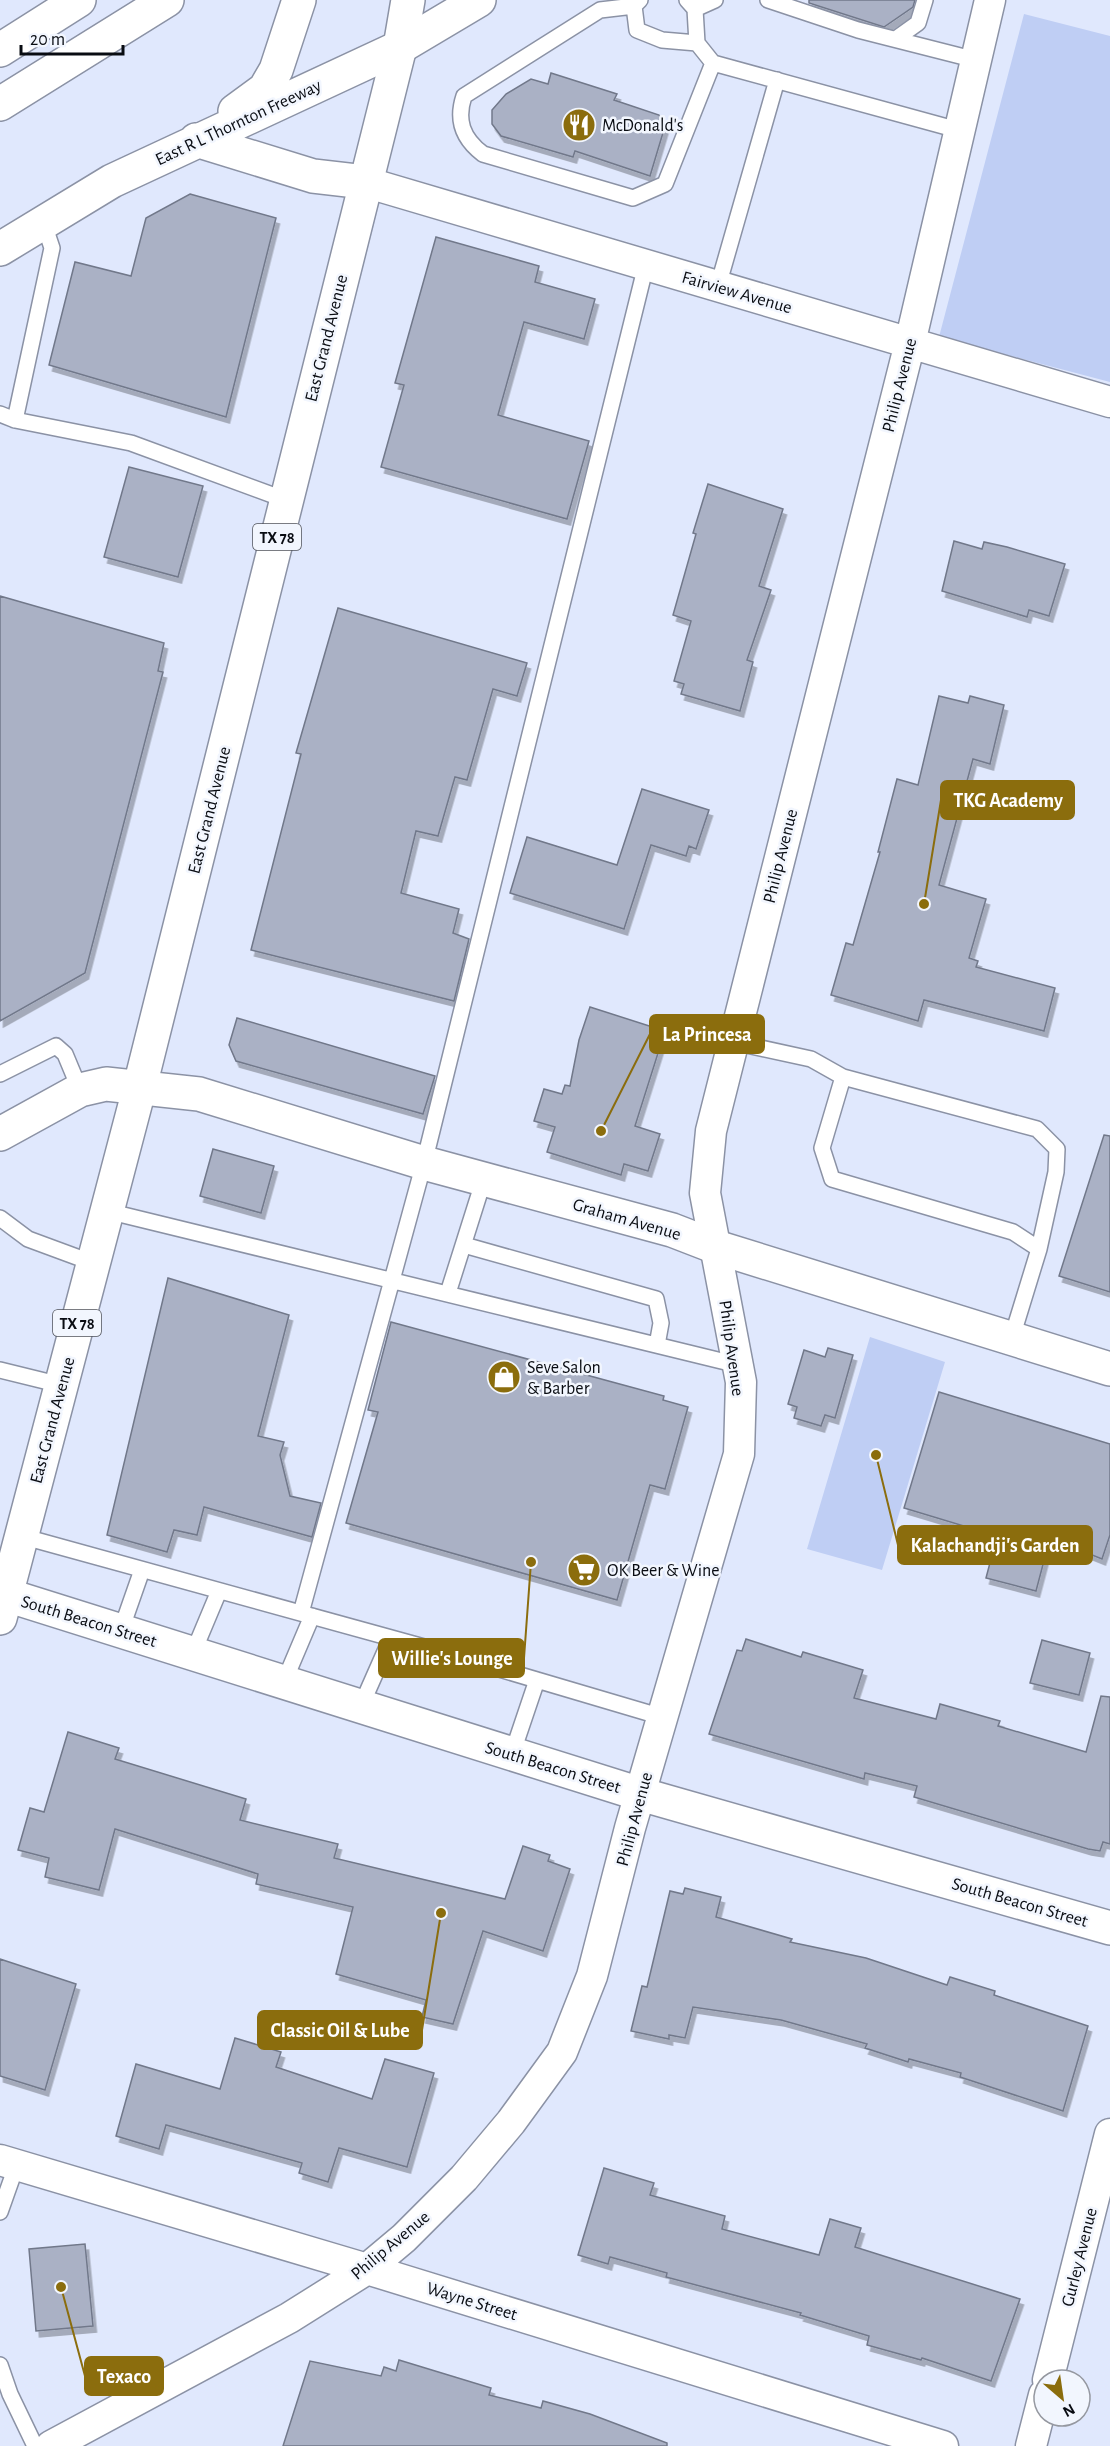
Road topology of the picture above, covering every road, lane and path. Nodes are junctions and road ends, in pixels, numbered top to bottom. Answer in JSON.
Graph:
{"nodes":[{"id":1,"x":50,"y":0,"type":"edge"},
{"id":2,"x":79,"y":0,"type":"edge"},
{"id":3,"x":167,"y":0,"type":"edge"},
{"id":4,"x":299,"y":0,"type":"edge"},
{"id":5,"x":408,"y":0,"type":"edge"},
{"id":6,"x":479,"y":0,"type":"edge"},
{"id":7,"x":715,"y":0,"type":"edge"},
{"id":8,"x":768,"y":0,"type":"edge"},
{"id":9,"x":924,"y":0,"type":"edge"},
{"id":10,"x":990,"y":0,"type":"edge"},
{"id":11,"x":638,"y":3,"type":"edge"},
{"id":12,"x":691,"y":5,"type":"edge"},
{"id":13,"x":0,"y":31,"type":"edge"},
{"id":14,"x":897,"y":38,"type":"junction"},
{"id":15,"x":696,"y":43,"type":"junction"},
{"id":16,"x":400,"y":47,"type":"junction"},
{"id":17,"x":0,"y":50,"type":"edge"},
{"id":18,"x":976,"y":60,"type":"junction"},
{"id":19,"x":713,"y":63,"type":"junction"},
{"id":20,"x":777,"y":80,"type":"junction"},
{"id":21,"x":0,"y":104,"type":"edge"},
{"id":22,"x":958,"y":130,"type":"junction"},
{"id":23,"x":196,"y":140,"type":"junction"},
{"id":24,"x":365,"y":182,"type":"junction"},
{"id":25,"x":43,"y":221,"type":"junction"},
{"id":26,"x":0,"y":249,"type":"edge"},
{"id":27,"x":646,"y":265,"type":"junction"},
{"id":28,"x":718,"y":286,"type":"junction"},
{"id":29,"x":910,"y":343,"type":"junction"},
{"id":30,"x":1110,"y":402,"type":"edge"},
{"id":31,"x":0,"y":414,"type":"edge"},
{"id":32,"x":15,"y":420,"type":"junction"},
{"id":33,"x":286,"y":500,"type":"junction"},
{"id":34,"x":733,"y":1042,"type":"junction"},
{"id":35,"x":0,"y":1074,"type":"edge"},
{"id":36,"x":843,"y":1077,"type":"junction"},
{"id":37,"x":140,"y":1086,"type":"junction"},
{"id":38,"x":80,"y":1090,"type":"junction"},
{"id":39,"x":0,"y":1134,"type":"edge"},
{"id":40,"x":424,"y":1163,"type":"junction"},
{"id":41,"x":484,"y":1179,"type":"junction"},
{"id":42,"x":106,"y":1211,"type":"junction"},
{"id":43,"x":0,"y":1218,"type":"edge"},
{"id":44,"x":464,"y":1245,"type":"junction"},
{"id":45,"x":716,"y":1247,"type":"junction"},
{"id":46,"x":1039,"y":1249,"type":"junction"},
{"id":47,"x":93,"y":1263,"type":"junction"},
{"id":48,"x":393,"y":1280,"type":"junction"},
{"id":49,"x":448,"y":1293,"type":"junction"},
{"id":50,"x":1012,"y":1337,"type":"junction"},
{"id":51,"x":657,"y":1345,"type":"junction"},
{"id":52,"x":738,"y":1365,"type":"junction"},
{"id":53,"x":1110,"y":1369,"type":"edge"},
{"id":54,"x":0,"y":1370,"type":"edge"},
{"id":55,"x":61,"y":1384,"type":"junction"},
{"id":56,"x":21,"y":1536,"type":"junction"},
{"id":57,"x":142,"y":1569,"type":"junction"},
{"id":58,"x":219,"y":1591,"type":"junction"},
{"id":59,"x":2,"y":1602,"type":"edge"},
{"id":60,"x":306,"y":1615,"type":"junction"},
{"id":61,"x":121,"y":1630,"type":"junction"},
{"id":62,"x":391,"y":1638,"type":"junction"},
{"id":63,"x":193,"y":1653,"type":"junction"},
{"id":64,"x":537,"y":1680,"type":"junction"},
{"id":65,"x":284,"y":1682,"type":"junction"},
{"id":66,"x":361,"y":1706,"type":"junction"},
{"id":67,"x":662,"y":1717,"type":"junction"},
{"id":68,"x":512,"y":1754,"type":"junction"},
{"id":69,"x":640,"y":1794,"type":"junction"},
{"id":70,"x":1110,"y":1928,"type":"edge"},
{"id":71,"x":1110,"y":2134,"type":"edge"},
{"id":72,"x":9,"y":2162,"type":"edge"},
{"id":73,"x":0,"y":2212,"type":"edge"},
{"id":74,"x":367,"y":2269,"type":"junction"},
{"id":75,"x":0,"y":2365,"type":"edge"},
{"id":76,"x":1051,"y":2368,"type":"edge"},
{"id":77,"x":5,"y":2396,"type":"edge"},
{"id":78,"x":1036,"y":2428,"type":"edge"},
{"id":79,"x":92,"y":2434,"type":"edge"},
{"id":80,"x":35,"y":2446,"type":"edge"},
{"id":81,"x":51,"y":2446,"type":"edge"},
{"id":82,"x":943,"y":2446,"type":"edge"},
{"id":83,"x":1031,"y":2446,"type":"edge"}],
"edges":[{"from":1,"to":13,"type":"main road"},
{"from":2,"to":17,"type":"main road"},
{"from":3,"to":21,"type":"main road"},
{"from":4,"to":23,"type":"main road"},
{"from":5,"to":16,"type":"main road","name":"East Grand Avenue","number":"TX 78"},
{"from":6,"to":16,"type":"main road","name":"East R L Thornton Freeway"},
{"from":7,"to":12,"type":"lane"},
{"from":8,"to":14,"type":"lane"},
{"from":9,"to":14,"type":"lane"},
{"from":10,"to":18,"type":"street","name":"Philip Avenue"},
{"from":11,"to":15,"type":"lane"},
{"from":11,"to":19,"type":"lane"},
{"from":12,"to":15,"type":"lane"},
{"from":14,"to":18,"type":"lane"},
{"from":15,"to":19,"type":"lane"},
{"from":16,"to":23,"type":"main road","name":"East R L Thornton Freeway"},
{"from":16,"to":24,"type":"main road","name":"East Grand Avenue","number":"TX 78"},
{"from":18,"to":22,"type":"street","name":"Philip Avenue"},
{"from":19,"to":20,"type":"lane"},
{"from":20,"to":22,"type":"lane"},
{"from":20,"to":28,"type":"lane"},
{"from":22,"to":29,"type":"street","name":"Philip Avenue"},
{"from":23,"to":24,"type":"main road"},
{"from":23,"to":25,"type":"main road","name":"East R L Thornton Freeway"},
{"from":24,"to":27,"type":"street","name":"Fairview Avenue"},
{"from":24,"to":33,"type":"main road","name":"East Grand Avenue","number":"TX 78"},
{"from":25,"to":26,"type":"main road","name":"East R L Thornton Freeway"},
{"from":25,"to":32,"type":"lane"},
{"from":27,"to":28,"type":"street","name":"Fairview Avenue"},
{"from":27,"to":40,"type":"lane"},
{"from":28,"to":29,"type":"street","name":"Fairview Avenue"},
{"from":29,"to":30,"type":"street","name":"Fairview Avenue"},
{"from":29,"to":34,"type":"street","name":"Philip Avenue"},
{"from":31,"to":32,"type":"lane"},
{"from":32,"to":33,"type":"lane"},
{"from":33,"to":37,"type":"main road","name":"East Grand Avenue","number":"TX 78"},
{"from":34,"to":36,"type":"lane"},
{"from":34,"to":45,"type":"street","name":"Philip Avenue"},
{"from":35,"to":38,"type":"lane"},
{"from":36,"to":46,"type":"lane"},
{"from":36,"to":46,"type":"lane"},
{"from":37,"to":38,"type":"main road","name":"Graham Avenue"},
{"from":37,"to":40,"type":"main road","name":"Graham Avenue"},
{"from":37,"to":42,"type":"main road","name":"East Grand Avenue","number":"TX 78"},
{"from":38,"to":39,"type":"main road","name":"Graham Avenue"},
{"from":40,"to":41,"type":"main road","name":"Graham Avenue"},
{"from":40,"to":48,"type":"lane"},
{"from":41,"to":44,"type":"lane"},
{"from":41,"to":45,"type":"main road","name":"Graham Avenue"},
{"from":42,"to":47,"type":"main road","name":"East Grand Avenue","number":"TX 78"},
{"from":42,"to":48,"type":"lane"},
{"from":43,"to":47,"type":"lane"},
{"from":44,"to":49,"type":"lane"},
{"from":44,"to":51,"type":"lane"},
{"from":45,"to":50,"type":"main road","name":"Graham Avenue"},
{"from":45,"to":52,"type":"street","name":"Philip Avenue"},
{"from":46,"to":50,"type":"lane"},
{"from":47,"to":55,"type":"main road","name":"East Grand Avenue","number":"TX 78"},
{"from":48,"to":49,"type":"lane"},
{"from":48,"to":60,"type":"lane"},
{"from":49,"to":51,"type":"lane"},
{"from":50,"to":53,"type":"main road","name":"Graham Avenue"},
{"from":51,"to":52,"type":"lane"},
{"from":52,"to":67,"type":"street","name":"Philip Avenue"},
{"from":54,"to":55,"type":"lane"},
{"from":55,"to":56,"type":"main road","name":"East Grand Avenue","number":"TX 78"},
{"from":56,"to":57,"type":"lane"},
{"from":56,"to":59,"type":"main road","name":"East Grand Avenue","number":"TX 78"},
{"from":57,"to":58,"type":"lane"},
{"from":57,"to":61,"type":"lane"},
{"from":58,"to":60,"type":"lane"},
{"from":58,"to":63,"type":"lane"},
{"from":59,"to":61,"type":"main road","name":"South Beacon Street"},
{"from":60,"to":62,"type":"lane"},
{"from":60,"to":65,"type":"lane"},
{"from":61,"to":63,"type":"main road","name":"South Beacon Street"},
{"from":62,"to":64,"type":"lane"},
{"from":62,"to":66,"type":"lane"},
{"from":63,"to":65,"type":"main road","name":"South Beacon Street"},
{"from":64,"to":67,"type":"lane"},
{"from":64,"to":68,"type":"lane"},
{"from":65,"to":66,"type":"main road","name":"South Beacon Street"},
{"from":66,"to":68,"type":"main road","name":"South Beacon Street"},
{"from":67,"to":69,"type":"street","name":"Philip Avenue"},
{"from":68,"to":69,"type":"main road","name":"South Beacon Street"},
{"from":69,"to":70,"type":"main road","name":"South Beacon Street"},
{"from":69,"to":74,"type":"street","name":"Philip Avenue"},
{"from":71,"to":76,"type":"street","name":"Gurley Avenue"},
{"from":72,"to":73,"type":"lane"},
{"from":72,"to":74,"type":"street","name":"Wayne Street"},
{"from":74,"to":79,"type":"street","name":"Philip Avenue"},
{"from":74,"to":82,"type":"street","name":"Wayne Street"},
{"from":75,"to":77,"type":"lane"},
{"from":77,"to":80,"type":"lane"},
{"from":78,"to":83,"type":"street"},
{"from":79,"to":81,"type":"street","name":"Philip Avenue"}]}
